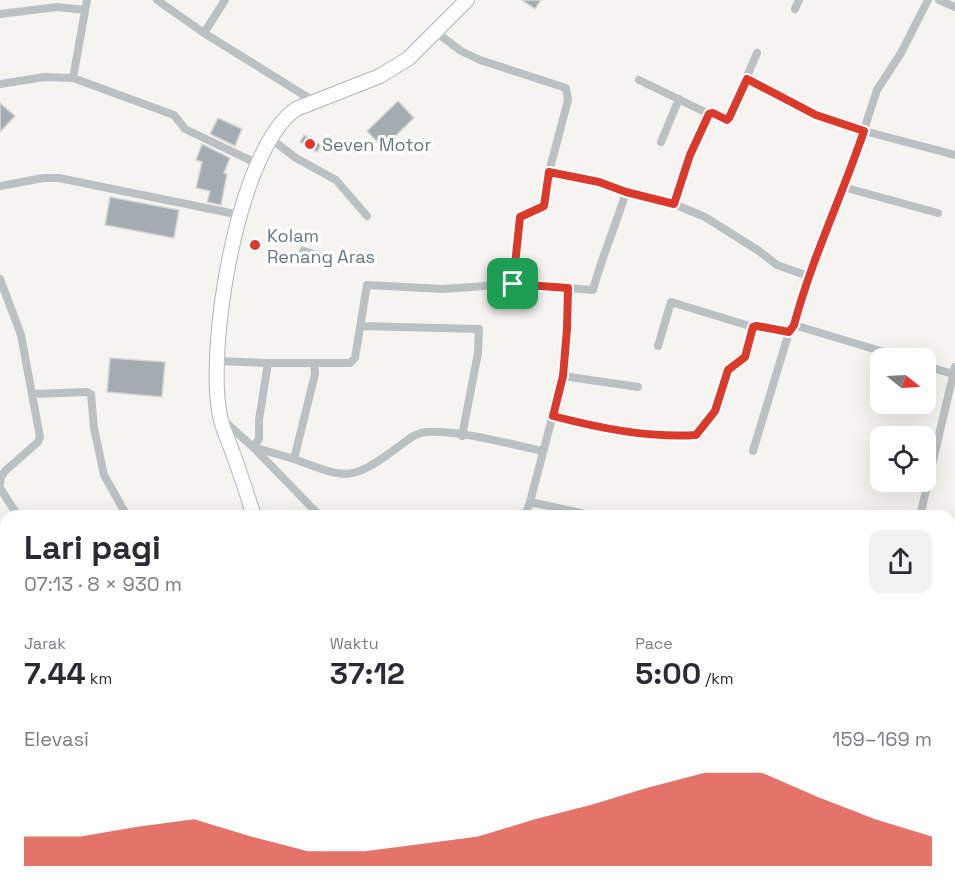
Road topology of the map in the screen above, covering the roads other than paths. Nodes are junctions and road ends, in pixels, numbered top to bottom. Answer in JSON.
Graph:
{"nodes":[{"id":1,"x":87,"y":0,"type":"edge"},
{"id":2,"x":157,"y":0,"type":"edge"},
{"id":3,"x":225,"y":0,"type":"edge"},
{"id":4,"x":928,"y":0,"type":"edge"},
{"id":5,"x":939,"y":0,"type":"edge"},
{"id":6,"x":465,"y":1,"type":"edge"},
{"id":7,"x":955,"y":7,"type":"edge"},
{"id":8,"x":85,"y":10,"type":"junction"},
{"id":9,"x":0,"y":14,"type":"edge"},
{"id":10,"x":436,"y":32,"type":"junction"},
{"id":11,"x":204,"y":33,"type":"junction"},
{"id":12,"x":757,"y":53,"type":"dead end"},
{"id":13,"x":73,"y":78,"type":"junction"},
{"id":14,"x":747,"y":79,"type":"junction"},
{"id":15,"x":639,"y":80,"type":"dead end"},
{"id":16,"x":0,"y":84,"type":"edge"},
{"id":17,"x":679,"y":99,"type":"junction"},
{"id":18,"x":315,"y":102,"type":"junction"},
{"id":19,"x":709,"y":114,"type":"junction"},
{"id":20,"x":864,"y":131,"type":"junction"},
{"id":21,"x":270,"y":138,"type":"junction"},
{"id":22,"x":661,"y":142,"type":"dead end"},
{"id":23,"x":955,"y":155,"type":"edge"},
{"id":24,"x":258,"y":164,"type":"junction"},
{"id":25,"x":549,"y":172,"type":"junction"},
{"id":26,"x":0,"y":186,"type":"edge"},
{"id":27,"x":843,"y":187,"type":"junction"},
{"id":28,"x":626,"y":192,"type":"junction"},
{"id":29,"x":674,"y":204,"type":"junction"},
{"id":30,"x":938,"y":213,"type":"dead end"},
{"id":31,"x":240,"y":215,"type":"junction"},
{"id":32,"x":366,"y":216,"type":"dead end"},
{"id":33,"x":808,"y":276,"type":"junction"},
{"id":34,"x":0,"y":279,"type":"edge"},
{"id":35,"x":513,"y":284,"type":"junction"},
{"id":36,"x":568,"y":288,"type":"junction"},
{"id":37,"x":361,"y":326,"type":"junction"},
{"id":38,"x":753,"y":327,"type":"junction"},
{"id":39,"x":792,"y":328,"type":"junction"},
{"id":40,"x":658,"y":346,"type":"dead end"},
{"id":41,"x":870,"y":349,"type":"edge"},
{"id":42,"x":217,"y":361,"type":"junction"},
{"id":43,"x":268,"y":363,"type":"junction"},
{"id":44,"x":314,"y":363,"type":"junction"},
{"id":45,"x":936,"y":368,"type":"edge"},
{"id":46,"x":954,"y":371,"type":"edge"},
{"id":47,"x":563,"y":376,"type":"junction"},
{"id":48,"x":638,"y":387,"type":"dead end"},
{"id":49,"x":33,"y":394,"type":"junction"},
{"id":50,"x":553,"y":416,"type":"junction"},
{"id":51,"x":220,"y":418,"type":"junction"},
{"id":52,"x":462,"y":436,"type":"junction"},
{"id":53,"x":252,"y":447,"type":"junction"},
{"id":54,"x":543,"y":450,"type":"junction"},
{"id":55,"x":753,"y":451,"type":"dead end"},
{"id":56,"x":294,"y":459,"type":"junction"},
{"id":57,"x":0,"y":486,"type":"edge"},
{"id":58,"x":530,"y":502,"type":"junction"},
{"id":59,"x":14,"y":510,"type":"edge"},
{"id":60,"x":124,"y":510,"type":"edge"},
{"id":61,"x":252,"y":510,"type":"edge"},
{"id":62,"x":314,"y":510,"type":"edge"},
{"id":63,"x":527,"y":510,"type":"edge"},
{"id":64,"x":567,"y":510,"type":"edge"},
{"id":65,"x":921,"y":510,"type":"edge"}],
"edges":[{"from":1,"to":8,"type":"street"},
{"from":2,"to":11,"type":"street"},
{"from":3,"to":11,"type":"street"},
{"from":4,"to":20,"type":"street"},
{"from":5,"to":7,"type":"street"},
{"from":6,"to":10,"type":"main road"},
{"from":8,"to":9,"type":"street"},
{"from":8,"to":13,"type":"street"},
{"from":10,"to":18,"type":"main road"},
{"from":10,"to":25,"type":"street"},
{"from":11,"to":18,"type":"street"},
{"from":12,"to":14,"type":"street"},
{"from":13,"to":16,"type":"street"},
{"from":13,"to":24,"type":"street"},
{"from":14,"to":19,"type":"street"},
{"from":14,"to":20,"type":"street"},
{"from":15,"to":17,"type":"street"},
{"from":17,"to":19,"type":"street"},
{"from":17,"to":22,"type":"street"},
{"from":18,"to":21,"type":"main road"},
{"from":19,"to":29,"type":"street"},
{"from":20,"to":23,"type":"street"},
{"from":20,"to":27,"type":"street"},
{"from":21,"to":24,"type":"main road"},
{"from":21,"to":32,"type":"street"},
{"from":24,"to":31,"type":"main road"},
{"from":25,"to":28,"type":"street"},
{"from":25,"to":35,"type":"street"},
{"from":26,"to":31,"type":"street"},
{"from":27,"to":30,"type":"street"},
{"from":27,"to":33,"type":"street"},
{"from":28,"to":29,"type":"street"},
{"from":28,"to":36,"type":"street"},
{"from":29,"to":33,"type":"street"},
{"from":31,"to":42,"type":"main road"},
{"from":33,"to":39,"type":"street"},
{"from":34,"to":49,"type":"street"},
{"from":35,"to":36,"type":"street"},
{"from":35,"to":37,"type":"street"},
{"from":36,"to":47,"type":"street"},
{"from":37,"to":44,"type":"street"},
{"from":37,"to":52,"type":"street"},
{"from":38,"to":39,"type":"street"},
{"from":38,"to":40,"type":"street"},
{"from":38,"to":50,"type":"street"},
{"from":39,"to":41,"type":"street"},
{"from":39,"to":55,"type":"street"},
{"from":42,"to":43,"type":"street"},
{"from":42,"to":51,"type":"main road"},
{"from":43,"to":44,"type":"street"},
{"from":43,"to":53,"type":"street"},
{"from":44,"to":56,"type":"street"},
{"from":45,"to":46,"type":"street"},
{"from":46,"to":65,"type":"street"},
{"from":47,"to":48,"type":"street"},
{"from":47,"to":50,"type":"street"},
{"from":49,"to":57,"type":"street"},
{"from":49,"to":60,"type":"street"},
{"from":50,"to":54,"type":"street"},
{"from":51,"to":53,"type":"street"},
{"from":51,"to":61,"type":"main road"},
{"from":52,"to":54,"type":"street"},
{"from":52,"to":56,"type":"street"},
{"from":53,"to":56,"type":"street"},
{"from":53,"to":62,"type":"street"},
{"from":54,"to":58,"type":"street"},
{"from":57,"to":59,"type":"street"},
{"from":58,"to":63,"type":"street"},
{"from":58,"to":64,"type":"street"}]}
